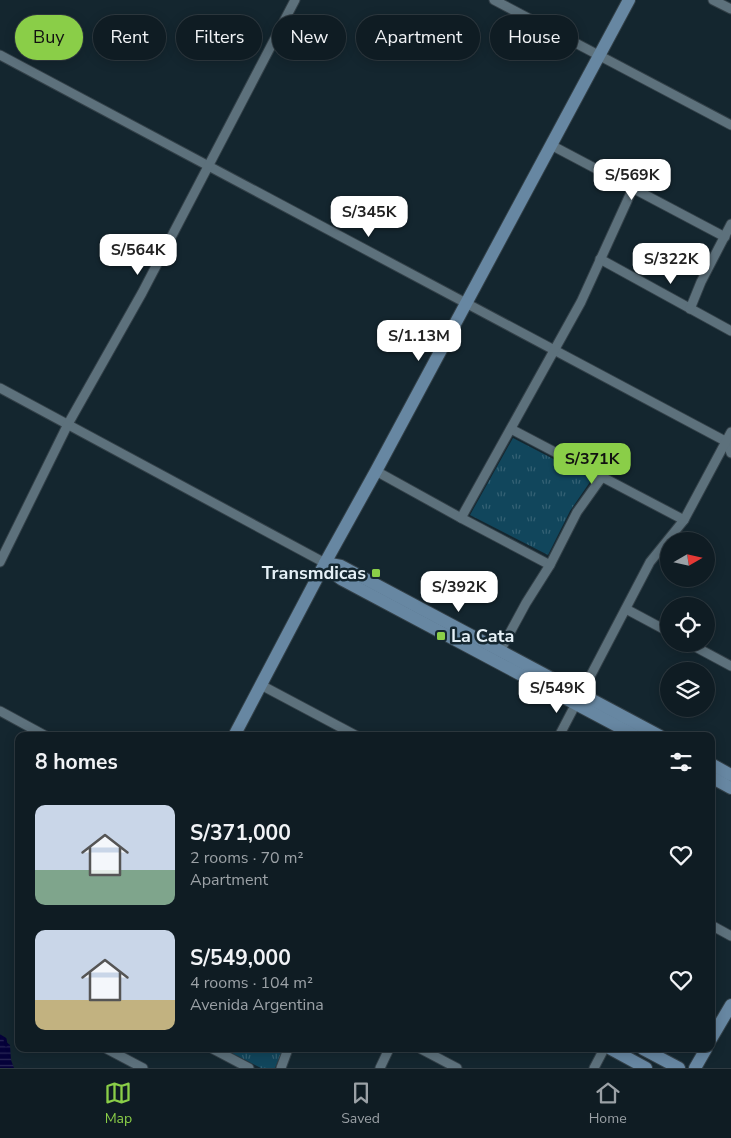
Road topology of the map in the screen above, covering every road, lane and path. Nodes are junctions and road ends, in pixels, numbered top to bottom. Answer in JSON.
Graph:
{"nodes":[{"id":1,"x":295,"y":0,"type":"edge"},
{"id":2,"x":494,"y":0,"type":"edge"},
{"id":3,"x":629,"y":0,"type":"edge"},
{"id":4,"x":713,"y":0,"type":"edge"},
{"id":5,"x":731,"y":9,"type":"edge"},
{"id":6,"x":0,"y":55,"type":"edge"},
{"id":7,"x":599,"y":55,"type":"junction"},
{"id":8,"x":731,"y":125,"type":"edge"},
{"id":9,"x":551,"y":145,"type":"junction"},
{"id":10,"x":209,"y":165,"type":"junction"},
{"id":11,"x":633,"y":188,"type":"junction"},
{"id":12,"x":731,"y":224,"type":"edge"},
{"id":13,"x":725,"y":237,"type":"junction"},
{"id":14,"x":600,"y":259,"type":"junction"},
{"id":15,"x":466,"y":304,"type":"junction"},
{"id":16,"x":690,"y":309,"type":"junction"},
{"id":17,"x":731,"y":331,"type":"edge"},
{"id":18,"x":554,"y":351,"type":"junction"},
{"id":19,"x":0,"y":388,"type":"edge"},
{"id":20,"x":68,"y":424,"type":"junction"},
{"id":21,"x":511,"y":429,"type":"junction"},
{"id":22,"x":731,"y":432,"type":"edge"},
{"id":23,"x":727,"y":442,"type":"junction"},
{"id":24,"x":731,"y":453,"type":"edge"},
{"id":25,"x":376,"y":471,"type":"junction"},
{"id":26,"x":602,"y":477,"type":"junction"},
{"id":27,"x":461,"y":518,"type":"junction"},
{"id":28,"x":684,"y":520,"type":"junction"},
{"id":29,"x":0,"y":562,"type":"edge"},
{"id":30,"x":325,"y":563,"type":"junction"},
{"id":31,"x":550,"y":565,"type":"junction"},
{"id":32,"x":626,"y":610,"type":"junction"},
{"id":33,"x":660,"y":627,"type":"edge"},
{"id":34,"x":500,"y":650,"type":"junction"},
{"id":35,"x":705,"y":652,"type":"edge"},
{"id":36,"x":731,"y":666,"type":"edge"},
{"id":37,"x":261,"y":685,"type":"junction"},
{"id":38,"x":579,"y":699,"type":"junction"},
{"id":39,"x":0,"y":711,"type":"edge"},
{"id":40,"x":39,"y":732,"type":"edge"},
{"id":41,"x":236,"y":732,"type":"edge"},
{"id":42,"x":349,"y":732,"type":"edge"},
{"id":43,"x":561,"y":732,"type":"edge"},
{"id":44,"x":630,"y":732,"type":"edge"},
{"id":45,"x":651,"y":732,"type":"edge"},
{"id":46,"x":715,"y":766,"type":"edge"},
{"id":47,"x":731,"y":775,"type":"edge"},
{"id":48,"x":715,"y":779,"type":"edge"},
{"id":49,"x":731,"y":788,"type":"edge"},
{"id":50,"x":715,"y":927,"type":"edge"},
{"id":51,"x":731,"y":936,"type":"edge"},
{"id":52,"x":731,"y":1004,"type":"edge"},
{"id":53,"x":715,"y":1032,"type":"edge"},
{"id":54,"x":113,"y":1052,"type":"edge"},
{"id":55,"x":220,"y":1052,"type":"edge"},
{"id":56,"x":287,"y":1052,"type":"edge"},
{"id":57,"x":388,"y":1052,"type":"edge"},
{"id":58,"x":427,"y":1052,"type":"edge"},
{"id":59,"x":602,"y":1052,"type":"edge"},
{"id":60,"x":617,"y":1052,"type":"edge"},
{"id":61,"x":649,"y":1052,"type":"edge"},
{"id":62,"x":704,"y":1052,"type":"edge"},
{"id":63,"x":143,"y":1068,"type":"edge"},
{"id":64,"x":249,"y":1068,"type":"edge"},
{"id":65,"x":281,"y":1068,"type":"edge"},
{"id":66,"x":380,"y":1068,"type":"edge"},
{"id":67,"x":457,"y":1068,"type":"edge"},
{"id":68,"x":594,"y":1068,"type":"edge"},
{"id":69,"x":646,"y":1068,"type":"edge"},
{"id":70,"x":678,"y":1068,"type":"edge"},
{"id":71,"x":695,"y":1068,"type":"edge"}],
"edges":[{"from":1,"to":10,"type":"street"},
{"from":2,"to":7,"type":"street"},
{"from":3,"to":7,"type":"street"},
{"from":4,"to":5,"type":"street"},
{"from":6,"to":10,"type":"street"},
{"from":7,"to":8,"type":"street"},
{"from":7,"to":9,"type":"street"},
{"from":9,"to":11,"type":"street"},
{"from":9,"to":15,"type":"street"},
{"from":10,"to":15,"type":"street"},
{"from":10,"to":20,"type":"street"},
{"from":11,"to":13,"type":"street"},
{"from":11,"to":14,"type":"street"},
{"from":12,"to":13,"type":"street"},
{"from":13,"to":16,"type":"street"},
{"from":14,"to":16,"type":"street"},
{"from":14,"to":18,"type":"street"},
{"from":15,"to":18,"type":"street"},
{"from":15,"to":25,"type":"street"},
{"from":16,"to":17,"type":"street"},
{"from":18,"to":21,"type":"street"},
{"from":18,"to":23,"type":"street"},
{"from":19,"to":20,"type":"street"},
{"from":20,"to":29,"type":"street"},
{"from":20,"to":30,"type":"street"},
{"from":21,"to":26,"type":"street"},
{"from":21,"to":27,"type":"street"},
{"from":22,"to":23,"type":"street"},
{"from":23,"to":24,"type":"street"},
{"from":23,"to":28,"type":"street"},
{"from":25,"to":27,"type":"street"},
{"from":25,"to":30,"type":"street"},
{"from":26,"to":28,"type":"street"},
{"from":26,"to":31,"type":"street"},
{"from":27,"to":31,"type":"street"},
{"from":28,"to":32,"type":"street"},
{"from":30,"to":34,"type":"street"},
{"from":30,"to":37,"type":"street"},
{"from":30,"to":38,"type":"street"},
{"from":31,"to":34,"type":"street"},
{"from":32,"to":33,"type":"street"},
{"from":32,"to":38,"type":"street"},
{"from":34,"to":38,"type":"street"},
{"from":35,"to":36,"type":"street"},
{"from":37,"to":41,"type":"street"},
{"from":37,"to":42,"type":"street"},
{"from":38,"to":43,"type":"street"},
{"from":38,"to":44,"type":"street"},
{"from":38,"to":45,"type":"street"},
{"from":39,"to":40,"type":"street"},
{"from":46,"to":47,"type":"street"},
{"from":48,"to":49,"type":"street"},
{"from":50,"to":51,"type":"street"},
{"from":52,"to":53,"type":"street"},
{"from":54,"to":63,"type":"street"},
{"from":55,"to":64,"type":"street"},
{"from":56,"to":65,"type":"street"},
{"from":57,"to":66,"type":"street"},
{"from":58,"to":67,"type":"street"},
{"from":59,"to":68,"type":"street"},
{"from":60,"to":69,"type":"street"},
{"from":61,"to":70,"type":"street"},
{"from":62,"to":71,"type":"street"}]}
